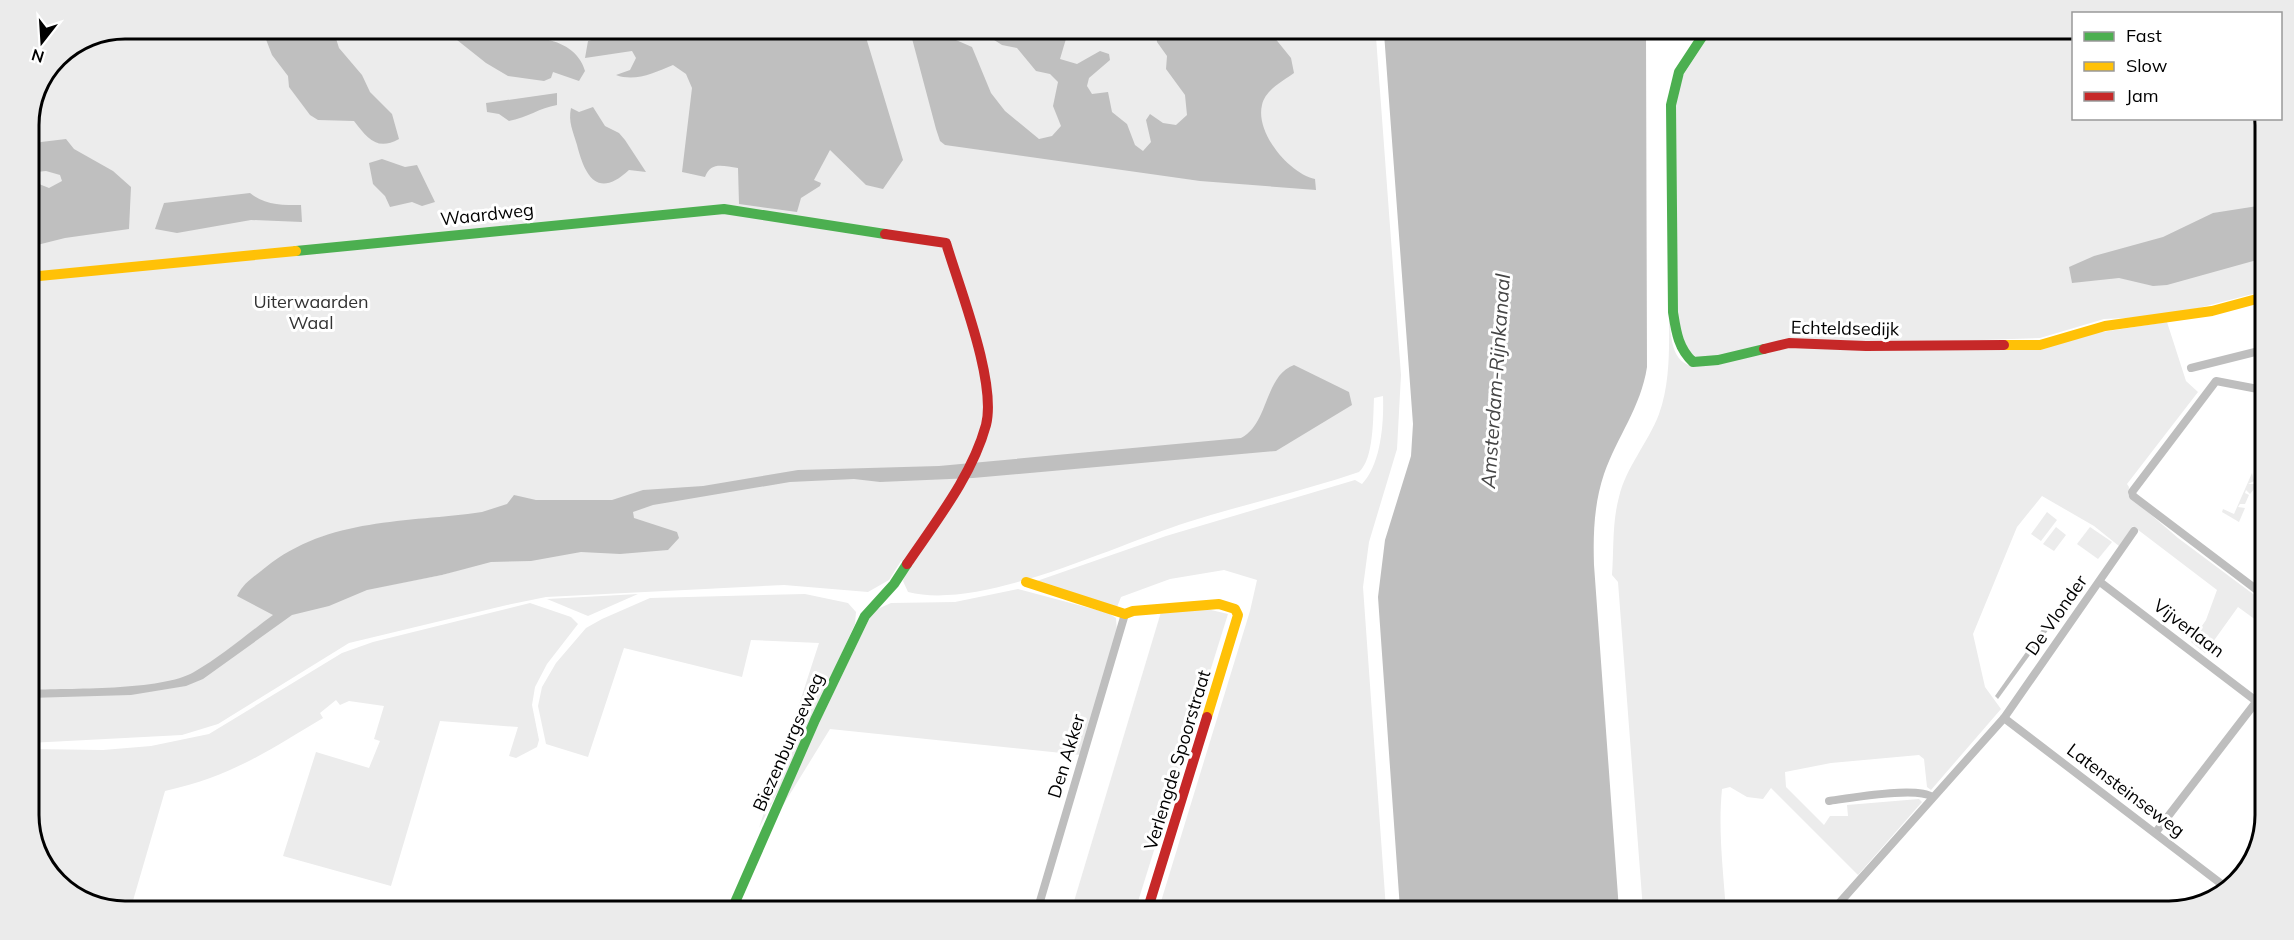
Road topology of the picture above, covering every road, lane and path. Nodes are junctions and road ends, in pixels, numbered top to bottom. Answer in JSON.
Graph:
{"nodes":[{"id":1,"x":1701,"y":39,"type":"edge"},
{"id":2,"x":946,"y":243,"type":"joint"},
{"id":3,"x":39,"y":276,"type":"edge"},
{"id":4,"x":2255,"y":299,"type":"edge"},
{"id":5,"x":2255,"y":352,"type":"edge"},
{"id":6,"x":2191,"y":368,"type":"dead end"},
{"id":7,"x":2255,"y":388,"type":"edge"},
{"id":8,"x":2134,"y":531,"type":"dead end"},
{"id":9,"x":1026,"y":582,"type":"dead end"},
{"id":10,"x":2100,"y":582,"type":"junction"},
{"id":11,"x":2255,"y":588,"type":"edge"},
{"id":12,"x":1125,"y":614,"type":"junction"},
{"id":13,"x":2255,"y":701,"type":"edge"},
{"id":14,"x":2255,"y":707,"type":"edge"},
{"id":15,"x":2004,"y":718,"type":"junction"},
{"id":16,"x":1932,"y":797,"type":"junction"},
{"id":17,"x":1829,"y":801,"type":"dead end"},
{"id":18,"x":2156,"y":832,"type":"junction"},
{"id":19,"x":2221,"y":883,"type":"edge"},
{"id":20,"x":735,"y":901,"type":"edge"},
{"id":21,"x":1040,"y":901,"type":"edge"},
{"id":22,"x":1150,"y":901,"type":"edge"},
{"id":23,"x":1841,"y":901,"type":"edge"}],
"edges":[{"from":1,"to":4,"type":"street","name":"Echteldsedijk"},
{"from":2,"to":3,"type":"street","name":"Waardweg"},
{"from":2,"to":20,"type":"street","name":"Biezenburgseweg"},
{"from":5,"to":6,"type":"street"},
{"from":7,"to":11,"type":"street"},
{"from":8,"to":10,"type":"street","name":"De Vlonder"},
{"from":9,"to":12,"type":"street"},
{"from":10,"to":13,"type":"street","name":"Vijverlaan"},
{"from":10,"to":15,"type":"street","name":"De Vlonder"},
{"from":12,"to":21,"type":"street","name":"Den Akker"},
{"from":12,"to":22,"type":"street","name":"Verlengde Spoorstraat"},
{"from":14,"to":18,"type":"street","name":"Vijverlaan"},
{"from":15,"to":16,"type":"street","name":"De Vlonder"},
{"from":15,"to":18,"type":"street","name":"Latensteinseweg"},
{"from":16,"to":17,"type":"street"},
{"from":16,"to":23,"type":"street","name":"De Vlonder"},
{"from":18,"to":19,"type":"street","name":"Latensteinseweg"}]}
